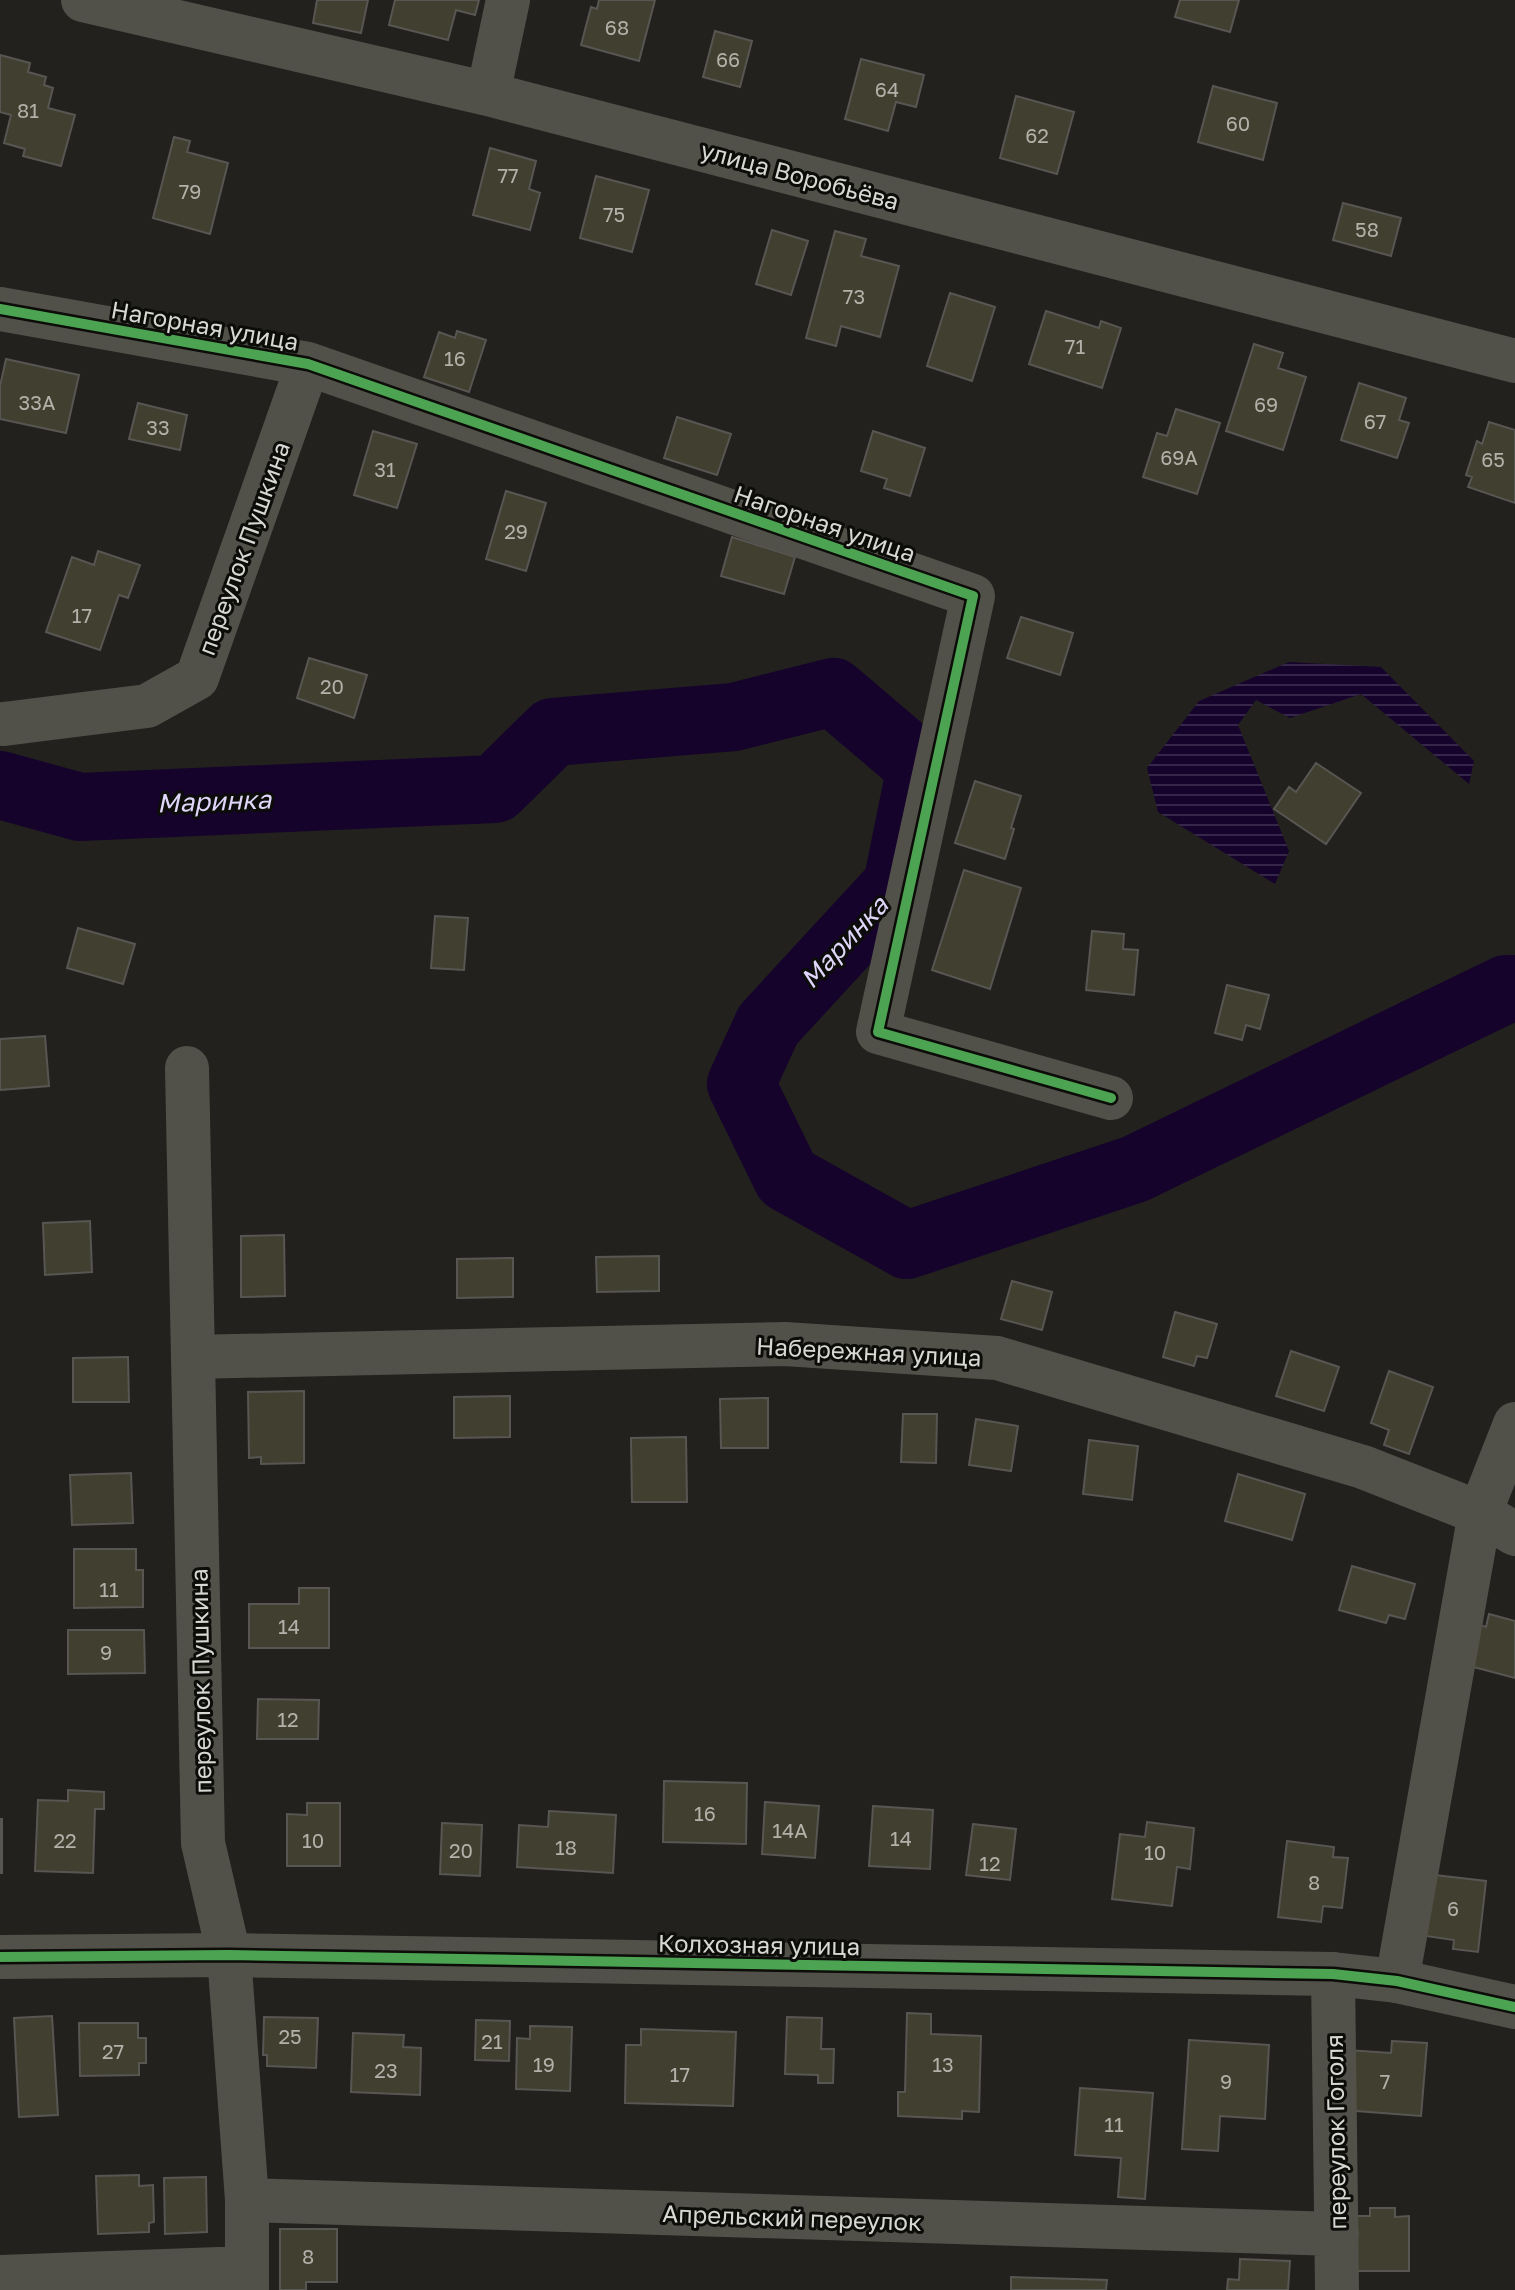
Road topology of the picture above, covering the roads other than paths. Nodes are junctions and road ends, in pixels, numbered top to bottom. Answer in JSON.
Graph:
{"nodes":[{"id":1,"x":83,"y":0,"type":"edge"},
{"id":2,"x":508,"y":0,"type":"edge"},
{"id":3,"x":488,"y":94,"type":"junction"},
{"id":4,"x":0,"y":309,"type":"edge"},
{"id":5,"x":1515,"y":361,"type":"edge"},
{"id":6,"x":308,"y":364,"type":"junction"},
{"id":7,"x":4,"y":724,"type":"dead end"},
{"id":8,"x":187,"y":1068,"type":"dead end"},
{"id":9,"x":1111,"y":1098,"type":"dead end"},
{"id":10,"x":193,"y":1357,"type":"junction"},
{"id":11,"x":1515,"y":1424,"type":"edge"},
{"id":12,"x":1497,"y":1524,"type":"edge"},
{"id":13,"x":229,"y":1955,"type":"junction"},
{"id":14,"x":0,"y":1957,"type":"edge"},
{"id":15,"x":1333,"y":1974,"type":"junction"},
{"id":16,"x":1397,"y":1981,"type":"junction"},
{"id":17,"x":1515,"y":2007,"type":"edge"},
{"id":18,"x":247,"y":2200,"type":"junction"},
{"id":19,"x":1337,"y":2234,"type":"junction"},
{"id":20,"x":0,"y":2277,"type":"edge"},
{"id":21,"x":247,"y":2279,"type":"edge"},
{"id":22,"x":1337,"y":2290,"type":"edge"}],
"edges":[{"from":1,"to":3,"type":"street","name":"улица Воробьёва"},
{"from":2,"to":3,"type":"street"},
{"from":3,"to":5,"type":"street","name":"улица Воробьёва"},
{"from":4,"to":6,"type":"street","name":"Нагорная улица"},
{"from":6,"to":7,"type":"street","name":"переулок Пушкина"},
{"from":6,"to":9,"type":"street","name":"Нагорная улица"},
{"from":8,"to":10,"type":"street","name":"переулок Пушкина"},
{"from":10,"to":12,"type":"street","name":"Набережная улица"},
{"from":10,"to":13,"type":"street","name":"переулок Пушкина"},
{"from":11,"to":12,"type":"street"},
{"from":12,"to":16,"type":"street"},
{"from":13,"to":14,"type":"street","name":"Колхозная улица"},
{"from":13,"to":15,"type":"street","name":"Колхозная улица"},
{"from":13,"to":18,"type":"street","name":"переулок Пушкина"},
{"from":15,"to":16,"type":"street","name":"Колхозная улица"},
{"from":15,"to":19,"type":"street","name":"переулок Гоголя"},
{"from":16,"to":17,"type":"street","name":"Колхозная улица"},
{"from":18,"to":19,"type":"street","name":"Апрельский переулок"},
{"from":18,"to":21,"type":"street","name":"переулок Пушкина"},
{"from":19,"to":22,"type":"street","name":"переулок Гоголя"},
{"from":20,"to":21,"type":"street"}]}
